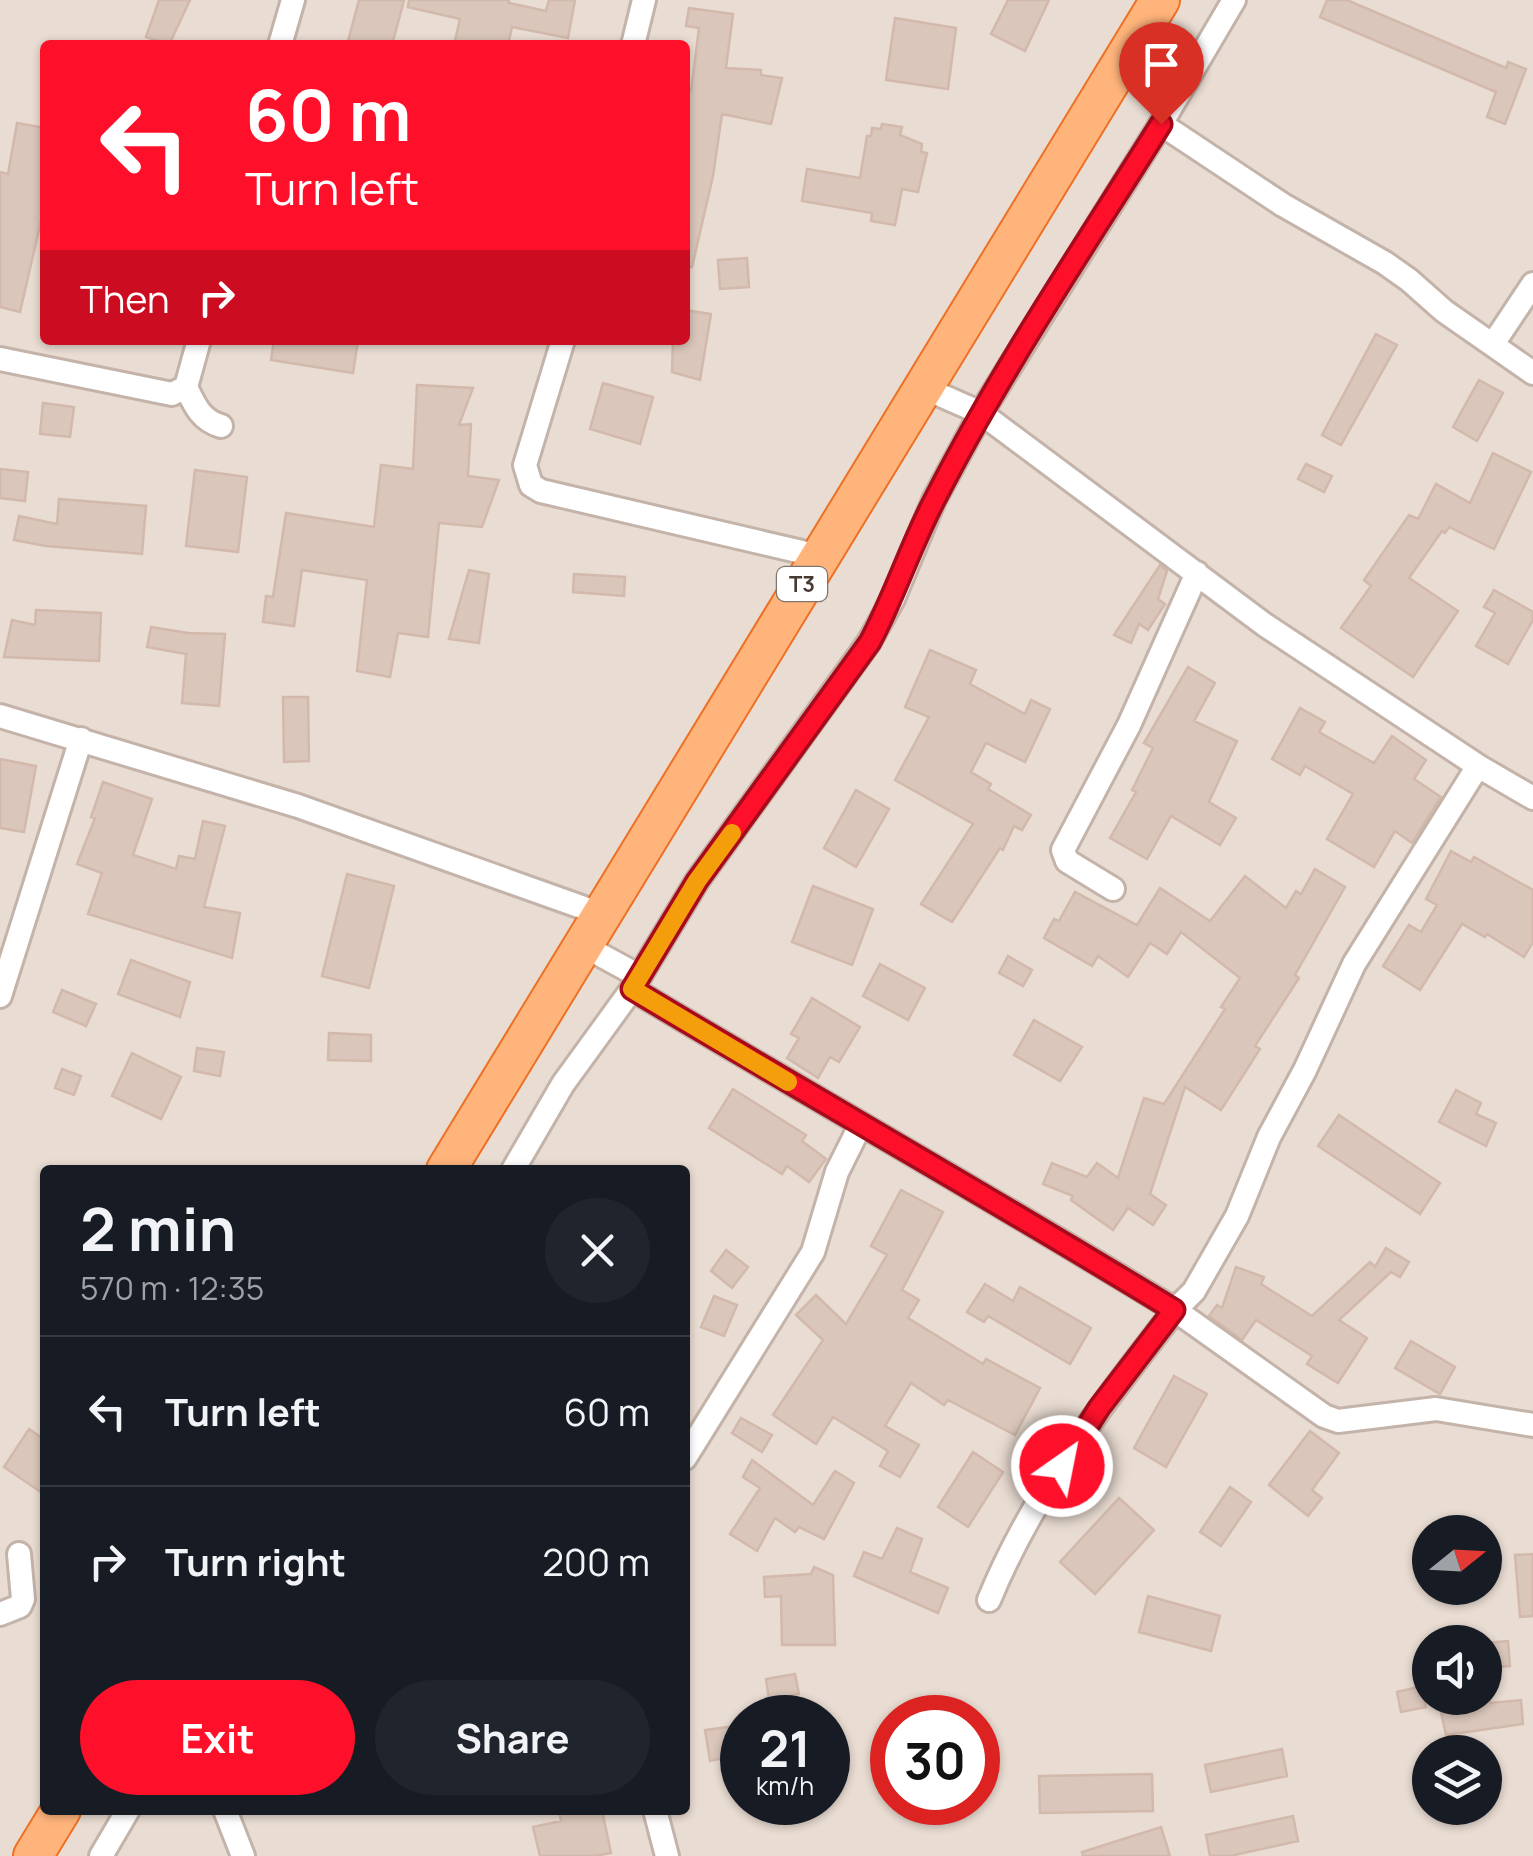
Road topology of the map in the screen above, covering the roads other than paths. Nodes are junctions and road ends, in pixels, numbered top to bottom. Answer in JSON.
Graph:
{"nodes":[{"id":1,"x":293,"y":0,"type":"edge"},
{"id":2,"x":644,"y":0,"type":"edge"},
{"id":3,"x":1160,"y":0,"type":"edge"},
{"id":4,"x":1234,"y":0,"type":"edge"},
{"id":5,"x":281,"y":40,"type":"edge"},
{"id":6,"x":634,"y":40,"type":"edge"},
{"id":7,"x":1161,"y":124,"type":"junction"},
{"id":8,"x":1533,"y":284,"type":"edge"},
{"id":9,"x":1493,"y":344,"type":"junction"},
{"id":10,"x":198,"y":345,"type":"edge"},
{"id":11,"x":562,"y":345,"type":"edge"},
{"id":12,"x":0,"y":359,"type":"edge"},
{"id":13,"x":1533,"y":373,"type":"edge"},
{"id":14,"x":922,"y":387,"type":"junction"},
{"id":15,"x":186,"y":388,"type":"junction"},
{"id":16,"x":981,"y":413,"type":"junction"},
{"id":17,"x":222,"y":426,"type":"dead end"},
{"id":18,"x":819,"y":556,"type":"junction"},
{"id":19,"x":1197,"y":573,"type":"junction"},
{"id":20,"x":0,"y":716,"type":"edge"},
{"id":21,"x":81,"y":739,"type":"junction"},
{"id":22,"x":1478,"y":766,"type":"junction"},
{"id":23,"x":1533,"y":798,"type":"edge"},
{"id":24,"x":1114,"y":889,"type":"dead end"},
{"id":25,"x":594,"y":930,"type":"junction"},
{"id":26,"x":636,"y":983,"type":"junction"},
{"id":27,"x":0,"y":996,"type":"edge"},
{"id":28,"x":860,"y":1126,"type":"junction"},
{"id":29,"x":449,"y":1165,"type":"edge"},
{"id":30,"x":516,"y":1165,"type":"edge"},
{"id":31,"x":1174,"y":1310,"type":"junction"},
{"id":32,"x":1533,"y":1425,"type":"edge"},
{"id":33,"x":690,"y":1450,"type":"edge"},
{"id":34,"x":19,"y":1554,"type":"dead end"},
{"id":35,"x":989,"y":1600,"type":"dead end"},
{"id":36,"x":0,"y":1614,"type":"edge"},
{"id":37,"x":58,"y":1815,"type":"edge"},
{"id":38,"x":125,"y":1815,"type":"edge"},
{"id":39,"x":227,"y":1815,"type":"edge"},
{"id":40,"x":657,"y":1815,"type":"edge"},
{"id":41,"x":33,"y":1856,"type":"edge"},
{"id":42,"x":101,"y":1856,"type":"edge"},
{"id":43,"x":243,"y":1856,"type":"edge"},
{"id":44,"x":667,"y":1856,"type":"edge"}],
"edges":[{"from":1,"to":5,"type":"street"},
{"from":2,"to":6,"type":"street"},
{"from":3,"to":14,"type":"highway","number":"T3"},
{"from":4,"to":7,"type":"street"},
{"from":7,"to":9,"type":"street"},
{"from":7,"to":16,"type":"street"},
{"from":8,"to":9,"type":"street"},
{"from":9,"to":13,"type":"street"},
{"from":10,"to":15,"type":"street"},
{"from":11,"to":18,"type":"street"},
{"from":12,"to":15,"type":"street"},
{"from":14,"to":16,"type":"street"},
{"from":14,"to":18,"type":"highway","number":"T3"},
{"from":15,"to":17,"type":"street"},
{"from":16,"to":19,"type":"street"},
{"from":16,"to":26,"type":"street"},
{"from":18,"to":25,"type":"highway","number":"T3"},
{"from":19,"to":22,"type":"street"},
{"from":19,"to":24,"type":"street"},
{"from":20,"to":21,"type":"street"},
{"from":21,"to":25,"type":"street"},
{"from":21,"to":27,"type":"street"},
{"from":22,"to":23,"type":"street"},
{"from":22,"to":31,"type":"street"},
{"from":25,"to":26,"type":"street"},
{"from":25,"to":29,"type":"highway","number":"T3"},
{"from":26,"to":28,"type":"street"},
{"from":26,"to":30,"type":"street"},
{"from":28,"to":31,"type":"street"},
{"from":28,"to":33,"type":"street"},
{"from":31,"to":32,"type":"street"},
{"from":31,"to":35,"type":"street"},
{"from":34,"to":36,"type":"street"},
{"from":37,"to":41,"type":"highway"},
{"from":38,"to":42,"type":"street"},
{"from":39,"to":43,"type":"street"},
{"from":40,"to":44,"type":"street"}]}
